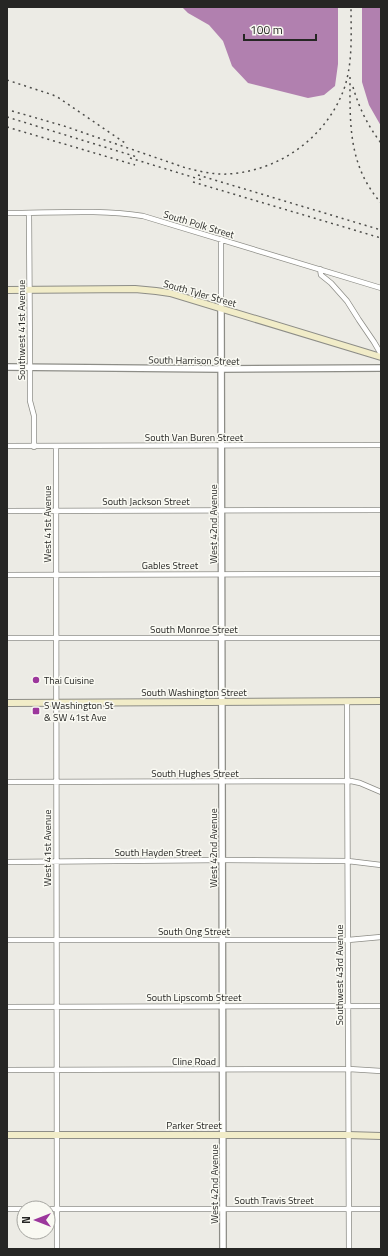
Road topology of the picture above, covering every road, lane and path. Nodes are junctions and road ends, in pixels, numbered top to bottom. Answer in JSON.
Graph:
{"nodes":[{"id":1,"x":7,"y":213,"type":"edge"},
{"id":2,"x":29,"y":213,"type":"junction"},
{"id":3,"x":221,"y":239,"type":"junction"},
{"id":4,"x":320,"y":269,"type":"junction"},
{"id":5,"x":381,"y":288,"type":"edge"},
{"id":6,"x":7,"y":290,"type":"edge"},
{"id":7,"x":29,"y":290,"type":"junction"},
{"id":8,"x":221,"y":308,"type":"junction"},
{"id":9,"x":381,"y":356,"type":"edge"},
{"id":10,"x":7,"y":366,"type":"edge"},
{"id":11,"x":30,"y":366,"type":"junction"},
{"id":12,"x":381,"y":368,"type":"edge"},
{"id":13,"x":221,"y":369,"type":"junction"},
{"id":14,"x":381,"y":445,"type":"edge"},
{"id":15,"x":7,"y":446,"type":"edge"},
{"id":16,"x":34,"y":446,"type":"junction"},
{"id":17,"x":221,"y":446,"type":"junction"},
{"id":18,"x":56,"y":447,"type":"junction"},
{"id":19,"x":56,"y":510,"type":"junction"},
{"id":20,"x":222,"y":510,"type":"junction"},
{"id":21,"x":381,"y":510,"type":"edge"},
{"id":22,"x":7,"y":511,"type":"edge"},
{"id":23,"x":222,"y":574,"type":"junction"},
{"id":24,"x":381,"y":574,"type":"edge"},
{"id":25,"x":7,"y":575,"type":"edge"},
{"id":26,"x":56,"y":575,"type":"junction"},
{"id":27,"x":7,"y":638,"type":"edge"},
{"id":28,"x":56,"y":638,"type":"junction"},
{"id":29,"x":222,"y":638,"type":"junction"},
{"id":30,"x":381,"y":638,"type":"edge"},
{"id":31,"x":56,"y":702,"type":"junction"},
{"id":32,"x":223,"y":702,"type":"junction"},
{"id":33,"x":348,"y":702,"type":"junction"},
{"id":34,"x":381,"y":702,"type":"edge"},
{"id":35,"x":7,"y":703,"type":"edge"},
{"id":36,"x":348,"y":781,"type":"junction"},
{"id":37,"x":7,"y":782,"type":"edge"},
{"id":38,"x":56,"y":782,"type":"junction"},
{"id":39,"x":222,"y":782,"type":"junction"},
{"id":40,"x":381,"y":792,"type":"edge"},
{"id":41,"x":222,"y":860,"type":"junction"},
{"id":42,"x":348,"y":861,"type":"junction"},
{"id":43,"x":7,"y":862,"type":"edge"},
{"id":44,"x":56,"y":862,"type":"junction"},
{"id":45,"x":381,"y":865,"type":"edge"},
{"id":46,"x":381,"y":937,"type":"edge"},
{"id":47,"x":7,"y":940,"type":"edge"},
{"id":48,"x":56,"y":940,"type":"junction"},
{"id":49,"x":223,"y":940,"type":"junction"},
{"id":50,"x":348,"y":940,"type":"junction"},
{"id":51,"x":56,"y":1006,"type":"junction"},
{"id":52,"x":223,"y":1006,"type":"junction"},
{"id":53,"x":349,"y":1006,"type":"junction"},
{"id":54,"x":381,"y":1006,"type":"edge"},
{"id":55,"x":7,"y":1007,"type":"edge"},
{"id":56,"x":7,"y":1070,"type":"edge"},
{"id":57,"x":57,"y":1070,"type":"junction"},
{"id":58,"x":223,"y":1070,"type":"junction"},
{"id":59,"x":349,"y":1070,"type":"junction"},
{"id":60,"x":381,"y":1071,"type":"edge"},
{"id":61,"x":348,"y":1134,"type":"junction"},
{"id":62,"x":7,"y":1135,"type":"edge"},
{"id":63,"x":57,"y":1135,"type":"junction"},
{"id":64,"x":223,"y":1135,"type":"junction"},
{"id":65,"x":381,"y":1136,"type":"edge"},
{"id":66,"x":349,"y":1208,"type":"junction"},
{"id":67,"x":57,"y":1209,"type":"junction"},
{"id":68,"x":223,"y":1209,"type":"junction"},
{"id":69,"x":381,"y":1209,"type":"edge"},
{"id":70,"x":57,"y":1249,"type":"edge"},
{"id":71,"x":223,"y":1249,"type":"edge"},
{"id":72,"x":349,"y":1249,"type":"edge"}],
"edges":[{"from":1,"to":2,"type":"street","name":"South Polk Street"},
{"from":2,"to":3,"type":"street","name":"South Polk Street"},
{"from":2,"to":7,"type":"street","name":"Southwest 41st Avenue"},
{"from":3,"to":4,"type":"street","name":"South Polk Street"},
{"from":3,"to":8,"type":"street"},
{"from":4,"to":5,"type":"street","name":"South Polk Street"},
{"from":4,"to":9,"type":"street"},
{"from":6,"to":7,"type":"main road","name":"South Tyler Street"},
{"from":7,"to":8,"type":"main road","name":"South Tyler Street"},
{"from":7,"to":11,"type":"street","name":"Southwest 41st Avenue"},
{"from":8,"to":9,"type":"main road","name":"South Tyler Street"},
{"from":8,"to":13,"type":"street","name":"West 42nd Avenue"},
{"from":10,"to":11,"type":"street","name":"South Harrison Street"},
{"from":11,"to":13,"type":"street","name":"South Harrison Street"},
{"from":11,"to":16,"type":"street","name":"Southwest 41st Avenue"},
{"from":12,"to":13,"type":"street","name":"South Harrison Street"},
{"from":13,"to":17,"type":"street","name":"West 42nd Avenue"},
{"from":14,"to":17,"type":"street","name":"South Van Buren Street"},
{"from":15,"to":16,"type":"street","name":"South Van Buren Street"},
{"from":16,"to":18,"type":"street","name":"South Van Buren Street"},
{"from":17,"to":18,"type":"street","name":"South Van Buren Street"},
{"from":17,"to":20,"type":"street","name":"West 42nd Avenue"},
{"from":18,"to":19,"type":"street","name":"West 41st Avenue"},
{"from":19,"to":20,"type":"street","name":"South Jackson Street"},
{"from":19,"to":22,"type":"street","name":"South Jackson Street"},
{"from":19,"to":26,"type":"street","name":"West 41st Avenue"},
{"from":20,"to":21,"type":"street","name":"South Jackson Street"},
{"from":20,"to":23,"type":"street","name":"West 42nd Avenue"},
{"from":23,"to":24,"type":"street","name":"Gables Street"},
{"from":23,"to":26,"type":"street","name":"Gables Street"},
{"from":23,"to":29,"type":"street","name":"West 42nd Avenue"},
{"from":25,"to":26,"type":"street","name":"Gables Street"},
{"from":26,"to":28,"type":"street","name":"West 41st Avenue"},
{"from":27,"to":28,"type":"street","name":"South Monroe Street"},
{"from":28,"to":29,"type":"street","name":"South Monroe Street"},
{"from":28,"to":31,"type":"street","name":"West 41st Avenue"},
{"from":29,"to":30,"type":"street","name":"South Monroe Street"},
{"from":29,"to":32,"type":"street","name":"West 42nd Avenue"},
{"from":31,"to":32,"type":"main road","name":"South Washington Street"},
{"from":31,"to":35,"type":"main road","name":"South Washington Street"},
{"from":31,"to":38,"type":"street","name":"West 41st Avenue"},
{"from":32,"to":33,"type":"main road","name":"South Washington Street"},
{"from":32,"to":39,"type":"street","name":"West 42nd Avenue"},
{"from":33,"to":34,"type":"main road","name":"South Washington Street"},
{"from":33,"to":36,"type":"street","name":"Southwest 43rd Avenue"},
{"from":36,"to":39,"type":"street","name":"South Hughes Street"},
{"from":36,"to":40,"type":"street","name":"South Hughes Street"},
{"from":36,"to":42,"type":"street","name":"Southwest 43rd Avenue"},
{"from":37,"to":38,"type":"street","name":"South Hughes Street"},
{"from":38,"to":39,"type":"street","name":"South Hughes Street"},
{"from":38,"to":44,"type":"street","name":"West 41st Avenue"},
{"from":39,"to":41,"type":"street","name":"West 42nd Avenue"},
{"from":41,"to":42,"type":"street","name":"South Hayden Street"},
{"from":41,"to":44,"type":"street","name":"South Hayden Street"},
{"from":41,"to":49,"type":"street","name":"West 42nd Avenue"},
{"from":42,"to":45,"type":"street","name":"South Hayden Street"},
{"from":42,"to":50,"type":"street","name":"Southwest 43rd Avenue"},
{"from":43,"to":44,"type":"street","name":"South Hayden Street"},
{"from":44,"to":48,"type":"street","name":"West 41st Avenue"},
{"from":46,"to":50,"type":"street","name":"South Ong Street"},
{"from":47,"to":48,"type":"street","name":"South Ong Street"},
{"from":48,"to":49,"type":"street","name":"South Ong Street"},
{"from":48,"to":51,"type":"street","name":"West 41st Avenue"},
{"from":49,"to":50,"type":"street","name":"South Ong Street"},
{"from":49,"to":52,"type":"street","name":"West 42nd Avenue"},
{"from":50,"to":53,"type":"street","name":"Southwest 43rd Avenue"},
{"from":51,"to":52,"type":"street","name":"South Lipscomb Street"},
{"from":51,"to":55,"type":"street","name":"South Lipscomb Street"},
{"from":51,"to":57,"type":"street","name":"West 41st Avenue"},
{"from":52,"to":53,"type":"street","name":"South Lipscomb Street"},
{"from":52,"to":58,"type":"street","name":"West 42nd Avenue"},
{"from":53,"to":54,"type":"street","name":"South Lipscomb Street"},
{"from":53,"to":59,"type":"street","name":"Southwest 43rd Avenue"},
{"from":56,"to":57,"type":"street","name":"Cline Road"},
{"from":57,"to":58,"type":"street","name":"Cline Road"},
{"from":57,"to":63,"type":"street","name":"West 41st Avenue"},
{"from":58,"to":59,"type":"street","name":"Cline Road"},
{"from":58,"to":64,"type":"street","name":"West 42nd Avenue"},
{"from":59,"to":60,"type":"street","name":"Cline Road"},
{"from":59,"to":61,"type":"street","name":"Southwest 43rd Avenue"},
{"from":61,"to":64,"type":"main road","name":"Parker Street"},
{"from":61,"to":65,"type":"main road","name":"Parker Street"},
{"from":61,"to":66,"type":"street","name":"Southwest 43rd Avenue"},
{"from":62,"to":63,"type":"main road","name":"Parker Street"},
{"from":63,"to":64,"type":"main road","name":"Parker Street"},
{"from":63,"to":67,"type":"street","name":"West 41st Avenue"},
{"from":64,"to":68,"type":"street","name":"West 42nd Avenue"},
{"from":66,"to":68,"type":"street","name":"South Travis Street"},
{"from":66,"to":69,"type":"street","name":"South Travis Street"},
{"from":66,"to":72,"type":"street","name":"Southwest 43rd Avenue"},
{"from":67,"to":68,"type":"street","name":"South Travis Street"},
{"from":67,"to":70,"type":"street","name":"West 41st Avenue"},
{"from":68,"to":71,"type":"street","name":"West 42nd Avenue"}]}
